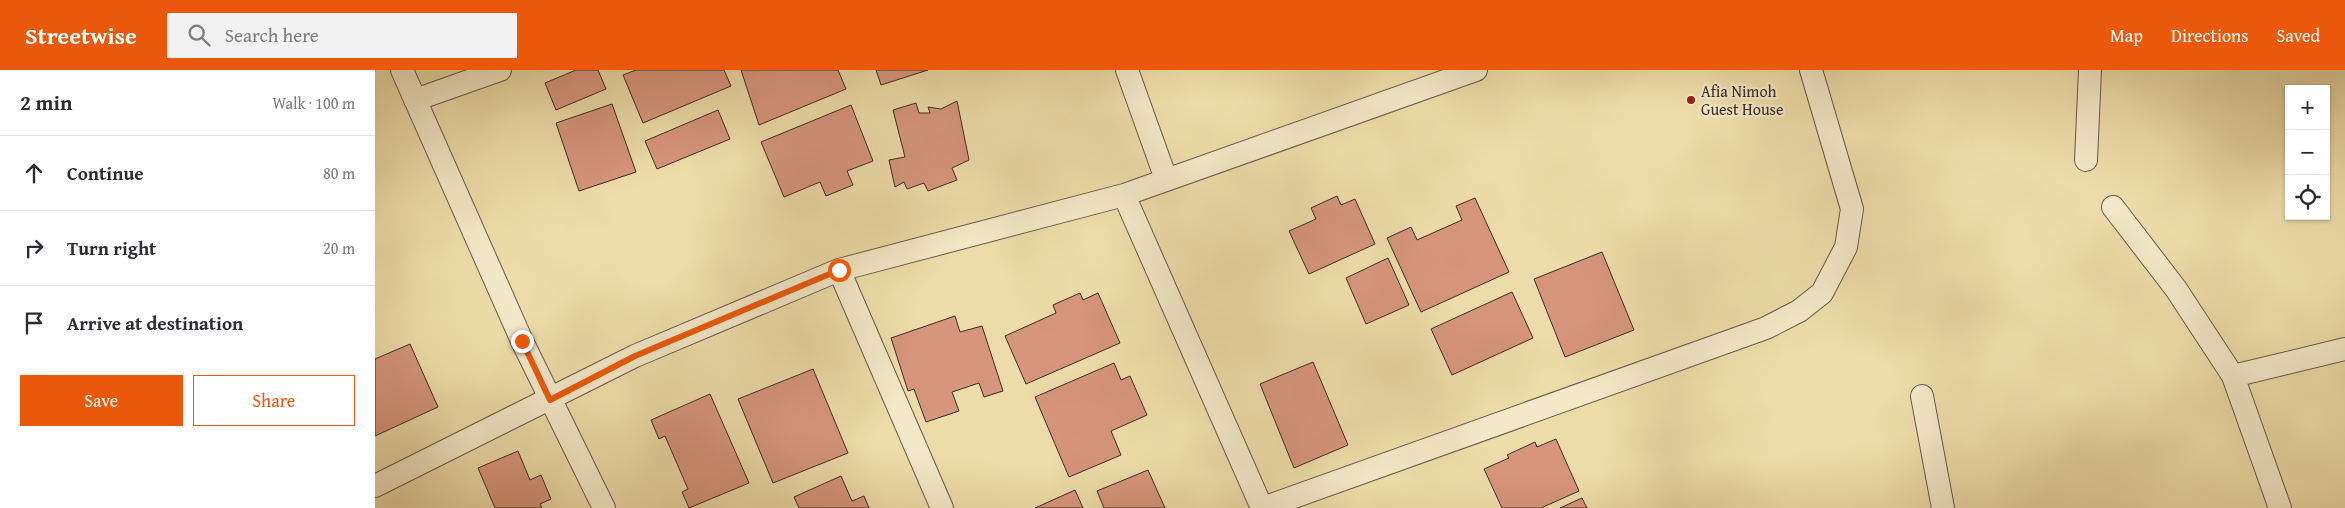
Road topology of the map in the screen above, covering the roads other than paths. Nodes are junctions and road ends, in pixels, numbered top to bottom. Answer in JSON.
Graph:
{"nodes":[{"id":1,"x":402,"y":70,"type":"edge"},
{"id":2,"x":499,"y":70,"type":"edge"},
{"id":3,"x":1127,"y":70,"type":"edge"},
{"id":4,"x":1476,"y":70,"type":"edge"},
{"id":5,"x":1811,"y":70,"type":"edge"},
{"id":6,"x":2090,"y":70,"type":"edge"},
{"id":7,"x":415,"y":100,"type":"junction"},
{"id":8,"x":2086,"y":160,"type":"dead end"},
{"id":9,"x":1166,"y":179,"type":"junction"},
{"id":10,"x":1124,"y":194,"type":"junction"},
{"id":11,"x":2113,"y":208,"type":"dead end"},
{"id":12,"x":839,"y":270,"type":"junction"},
{"id":13,"x":2345,"y":349,"type":"edge"},
{"id":14,"x":2233,"y":376,"type":"junction"},
{"id":15,"x":1922,"y":396,"type":"dead end"},
{"id":16,"x":550,"y":400,"type":"junction"},
{"id":17,"x":375,"y":486,"type":"edge"},
{"id":18,"x":604,"y":508,"type":"edge"},
{"id":19,"x":941,"y":508,"type":"edge"},
{"id":20,"x":1262,"y":508,"type":"edge"},
{"id":21,"x":1943,"y":508,"type":"edge"},
{"id":22,"x":2280,"y":508,"type":"edge"}],
"edges":[{"from":1,"to":7,"type":"street"},
{"from":2,"to":7,"type":"street"},
{"from":3,"to":9,"type":"street"},
{"from":4,"to":9,"type":"street"},
{"from":5,"to":20,"type":"street"},
{"from":6,"to":8,"type":"street"},
{"from":7,"to":16,"type":"street"},
{"from":9,"to":10,"type":"street"},
{"from":10,"to":12,"type":"street"},
{"from":10,"to":20,"type":"street"},
{"from":11,"to":14,"type":"street"},
{"from":12,"to":16,"type":"street"},
{"from":12,"to":19,"type":"street"},
{"from":13,"to":14,"type":"street"},
{"from":14,"to":22,"type":"street"},
{"from":15,"to":21,"type":"street"},
{"from":16,"to":17,"type":"street"},
{"from":16,"to":18,"type":"street"}]}
